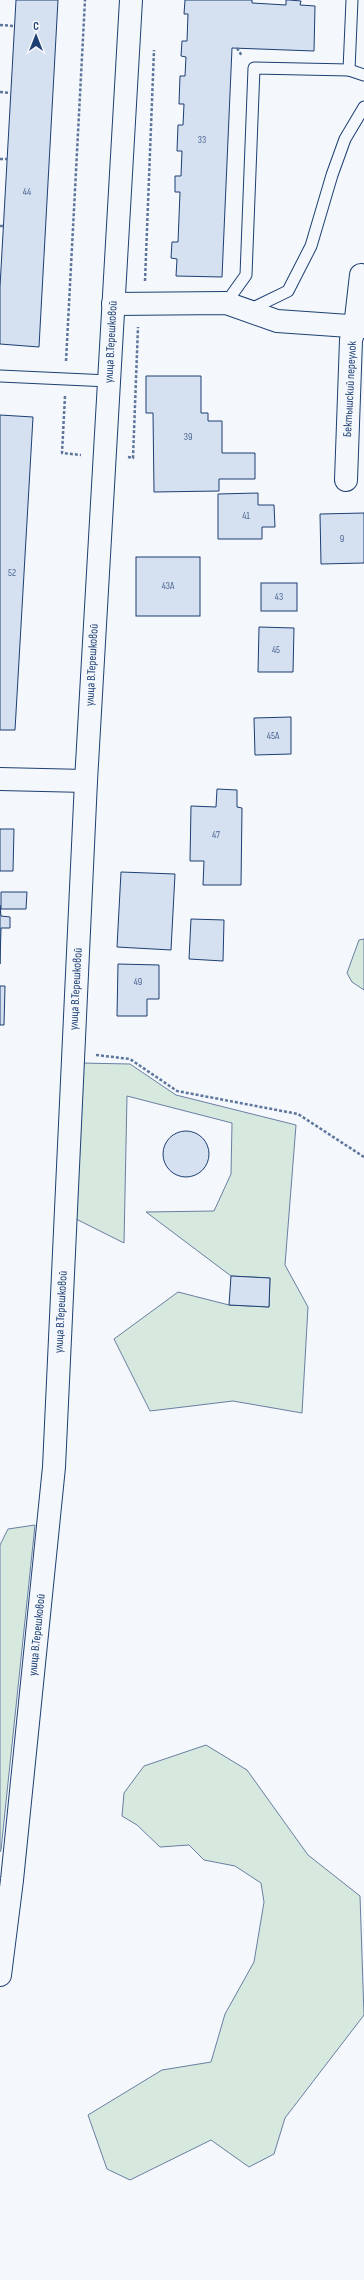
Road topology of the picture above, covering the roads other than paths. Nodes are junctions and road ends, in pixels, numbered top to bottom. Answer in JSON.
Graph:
{"nodes":[{"id":1,"x":130,"y":0,"type":"edge"},
{"id":2,"x":352,"y":0,"type":"edge"},
{"id":3,"x":350,"y":70,"type":"junction"},
{"id":4,"x":364,"y":75,"type":"edge"},
{"id":5,"x":364,"y":107,"type":"edge"},
{"id":6,"x":361,"y":275,"type":"dead end"},
{"id":7,"x":226,"y":303,"type":"junction"},
{"id":8,"x":113,"y":304,"type":"junction"},
{"id":9,"x":248,"y":311,"type":"junction"},
{"id":10,"x":360,"y":327,"type":"edge"},
{"id":11,"x":0,"y":376,"type":"edge"},
{"id":12,"x":109,"y":381,"type":"junction"},
{"id":13,"x":346,"y":480,"type":"dead end"},
{"id":14,"x":0,"y":779,"type":"edge"},
{"id":15,"x":86,"y":781,"type":"junction"},
{"id":16,"x":0,"y":1975,"type":"edge"}],
"edges":[{"from":1,"to":8,"type":"main road","name":"улица В.Терешковой"},
{"from":2,"to":3,"type":"lane"},
{"from":3,"to":4,"type":"lane"},
{"from":3,"to":7,"type":"lane"},
{"from":5,"to":9,"type":"lane"},
{"from":6,"to":10,"type":"main road","name":"Бектышский переулок"},
{"from":7,"to":8,"type":"main road"},
{"from":7,"to":9,"type":"main road"},
{"from":8,"to":12,"type":"main road","name":"улица В.Терешковой"},
{"from":9,"to":10,"type":"main road"},
{"from":10,"to":13,"type":"main road","name":"Бектышский переулок"},
{"from":11,"to":12,"type":"lane"},
{"from":12,"to":15,"type":"main road","name":"улица В.Терешковой"},
{"from":14,"to":15,"type":"main road"},
{"from":15,"to":16,"type":"main road","name":"улица В.Терешковой"}]}
